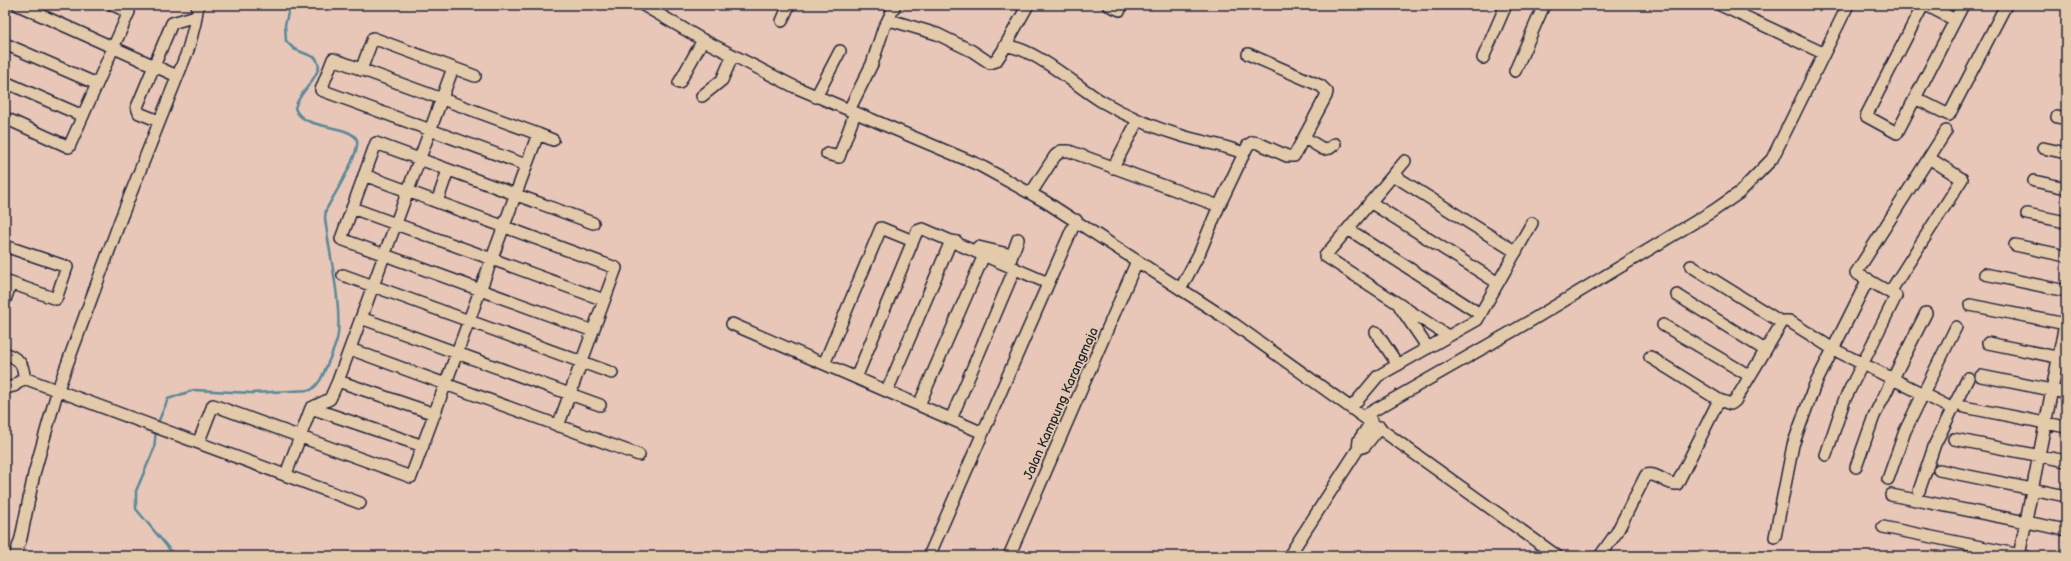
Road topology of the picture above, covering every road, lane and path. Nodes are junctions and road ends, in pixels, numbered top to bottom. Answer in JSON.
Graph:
{"nodes":[{"id":1,"x":18,"y":5,"type":"edge"},
{"id":2,"x":113,"y":5,"type":"edge"},
{"id":3,"x":643,"y":5,"type":"edge"},
{"id":4,"x":789,"y":5,"type":"edge"},
{"id":5,"x":895,"y":5,"type":"edge"},
{"id":6,"x":1028,"y":5,"type":"edge"},
{"id":7,"x":1108,"y":5,"type":"edge"},
{"id":8,"x":1506,"y":5,"type":"edge"},
{"id":9,"x":1544,"y":5,"type":"edge"},
{"id":10,"x":1720,"y":5,"type":"edge"},
{"id":11,"x":1848,"y":5,"type":"edge"},
{"id":12,"x":1924,"y":5,"type":"edge"},
{"id":13,"x":1963,"y":5,"type":"edge"},
{"id":14,"x":2006,"y":5,"type":"edge"},
{"id":15,"x":130,"y":9,"type":"edge"},
{"id":16,"x":1120,"y":10,"type":"dead end"},
{"id":17,"x":197,"y":11,"type":"edge"},
{"id":18,"x":1955,"y":20,"type":"junction"},
{"id":19,"x":782,"y":21,"type":"dead end"},
{"id":20,"x":887,"y":22,"type":"junction"},
{"id":21,"x":703,"y":40,"type":"junction"},
{"id":22,"x":5,"y":44,"type":"edge"},
{"id":23,"x":113,"y":48,"type":"junction"},
{"id":24,"x":1004,"y":48,"type":"junction"},
{"id":25,"x":840,"y":51,"type":"dead end"},
{"id":26,"x":1824,"y":53,"type":"junction"},
{"id":27,"x":1248,"y":54,"type":"dead end"},
{"id":28,"x":733,"y":55,"type":"junction"},
{"id":29,"x":1483,"y":58,"type":"dead end"},
{"id":30,"x":154,"y":66,"type":"junction"},
{"id":31,"x":453,"y":68,"type":"junction"},
{"id":32,"x":361,"y":70,"type":"junction"},
{"id":33,"x":1515,"y":71,"type":"dead end"},
{"id":34,"x":177,"y":76,"type":"junction"},
{"id":35,"x":475,"y":76,"type":"dead end"},
{"id":36,"x":5,"y":82,"type":"edge"},
{"id":37,"x":679,"y":83,"type":"dead end"},
{"id":38,"x":97,"y":84,"type":"junction"},
{"id":39,"x":702,"y":96,"type":"dead end"},
{"id":40,"x":816,"y":97,"type":"junction"},
{"id":41,"x":1915,"y":98,"type":"junction"},
{"id":42,"x":442,"y":99,"type":"junction"},
{"id":43,"x":852,"y":112,"type":"junction"},
{"id":44,"x":83,"y":116,"type":"junction"},
{"id":45,"x":5,"y":118,"type":"edge"},
{"id":46,"x":1138,"y":120,"type":"junction"},
{"id":47,"x":159,"y":121,"type":"junction"},
{"id":48,"x":430,"y":130,"type":"junction"},
{"id":49,"x":1946,"y":131,"type":"dead end"},
{"id":50,"x":538,"y":134,"type":"junction"},
{"id":51,"x":1305,"y":138,"type":"junction"},
{"id":52,"x":553,"y":140,"type":"dead end"},
{"id":53,"x":1335,"y":144,"type":"dead end"},
{"id":54,"x":2043,"y":148,"type":"dead end"},
{"id":55,"x":1243,"y":153,"type":"junction"},
{"id":56,"x":2066,"y":153,"type":"edge"},
{"id":57,"x":827,"y":154,"type":"dead end"},
{"id":58,"x":1929,"y":158,"type":"junction"},
{"id":59,"x":419,"y":159,"type":"junction"},
{"id":60,"x":1405,"y":161,"type":"dead end"},
{"id":61,"x":526,"y":165,"type":"junction"},
{"id":62,"x":1113,"y":168,"type":"junction"},
{"id":63,"x":448,"y":170,"type":"junction"},
{"id":64,"x":364,"y":175,"type":"junction"},
{"id":65,"x":1393,"y":175,"type":"junction"},
{"id":66,"x":2034,"y":181,"type":"dead end"},
{"id":67,"x":2066,"y":188,"type":"edge"},
{"id":68,"x":408,"y":191,"type":"junction"},
{"id":69,"x":1032,"y":193,"type":"junction"},
{"id":70,"x":516,"y":194,"type":"junction"},
{"id":71,"x":437,"y":202,"type":"junction"},
{"id":72,"x":1370,"y":202,"type":"junction"},
{"id":73,"x":1219,"y":206,"type":"junction"},
{"id":74,"x":352,"y":208,"type":"junction"},
{"id":75,"x":2027,"y":214,"type":"dead end"},
{"id":76,"x":1076,"y":220,"type":"junction"},
{"id":77,"x":2066,"y":222,"type":"edge"},
{"id":78,"x":593,"y":223,"type":"dead end"},
{"id":79,"x":1532,"y":223,"type":"dead end"},
{"id":80,"x":396,"y":224,"type":"junction"},
{"id":81,"x":504,"y":227,"type":"junction"},
{"id":82,"x":1348,"y":229,"type":"junction"},
{"id":83,"x":1018,"y":239,"type":"dead end"},
{"id":84,"x":913,"y":241,"type":"junction"},
{"id":85,"x":951,"y":241,"type":"junction"},
{"id":86,"x":2015,"y":245,"type":"dead end"},
{"id":87,"x":5,"y":246,"type":"edge"},
{"id":88,"x":1516,"y":252,"type":"junction"},
{"id":89,"x":384,"y":255,"type":"junction"},
{"id":90,"x":984,"y":255,"type":"junction"},
{"id":91,"x":1012,"y":255,"type":"junction"},
{"id":92,"x":2066,"y":256,"type":"edge"},
{"id":93,"x":492,"y":260,"type":"junction"},
{"id":94,"x":1137,"y":261,"type":"junction"},
{"id":95,"x":1691,"y":266,"type":"dead end"},
{"id":96,"x":1011,"y":267,"type":"junction"},
{"id":97,"x":1985,"y":274,"type":"dead end"},
{"id":98,"x":343,"y":275,"type":"dead end"},
{"id":99,"x":1868,"y":279,"type":"junction"},
{"id":100,"x":8,"y":282,"type":"edge"},
{"id":101,"x":1048,"y":283,"type":"junction"},
{"id":102,"x":1498,"y":283,"type":"junction"},
{"id":103,"x":373,"y":286,"type":"junction"},
{"id":104,"x":1181,"y":288,"type":"junction"},
{"id":105,"x":480,"y":290,"type":"junction"},
{"id":106,"x":2066,"y":291,"type":"edge"},
{"id":107,"x":1890,"y":292,"type":"junction"},
{"id":108,"x":1677,"y":295,"type":"dead end"},
{"id":109,"x":5,"y":300,"type":"edge"},
{"id":110,"x":604,"y":300,"type":"junction"},
{"id":111,"x":1397,"y":303,"type":"junction"},
{"id":112,"x":1970,"y":305,"type":"dead end"},
{"id":113,"x":1926,"y":313,"type":"dead end"},
{"id":114,"x":1480,"y":314,"type":"junction"},
{"id":115,"x":361,"y":318,"type":"junction"},
{"id":116,"x":469,"y":321,"type":"junction"},
{"id":117,"x":1781,"y":322,"type":"junction"},
{"id":118,"x":2066,"y":323,"type":"edge"},
{"id":119,"x":732,"y":324,"type":"dead end"},
{"id":120,"x":1663,"y":325,"type":"dead end"},
{"id":121,"x":1956,"y":327,"type":"dead end"},
{"id":122,"x":593,"y":331,"type":"junction"},
{"id":123,"x":1376,"y":332,"type":"dead end"},
{"id":124,"x":1448,"y":336,"type":"junction"},
{"id":125,"x":1988,"y":343,"type":"dead end"},
{"id":126,"x":1428,"y":348,"type":"junction"},
{"id":127,"x":350,"y":349,"type":"junction"},
{"id":128,"x":1833,"y":349,"type":"junction"},
{"id":129,"x":1765,"y":350,"type":"junction"},
{"id":130,"x":5,"y":353,"type":"edge"},
{"id":131,"x":457,"y":353,"type":"junction"},
{"id":132,"x":1650,"y":357,"type":"dead end"},
{"id":133,"x":2062,"y":358,"type":"edge"},
{"id":134,"x":582,"y":362,"type":"junction"},
{"id":135,"x":824,"y":364,"type":"junction"},
{"id":136,"x":1398,"y":365,"type":"junction"},
{"id":137,"x":1862,"y":365,"type":"junction"},
{"id":138,"x":612,"y":373,"type":"dead end"},
{"id":139,"x":1750,"y":376,"type":"junction"},
{"id":140,"x":1981,"y":376,"type":"dead end"},
{"id":141,"x":856,"y":378,"type":"junction"},
{"id":142,"x":1968,"y":378,"type":"dead end"},
{"id":143,"x":31,"y":380,"type":"junction"},
{"id":144,"x":1893,"y":380,"type":"junction"},
{"id":145,"x":338,"y":381,"type":"junction"},
{"id":146,"x":446,"y":384,"type":"junction"},
{"id":147,"x":5,"y":388,"type":"edge"},
{"id":148,"x":58,"y":389,"type":"junction"},
{"id":149,"x":887,"y":391,"type":"junction"},
{"id":150,"x":2052,"y":391,"type":"junction"},
{"id":151,"x":570,"y":394,"type":"junction"},
{"id":152,"x":2066,"y":394,"type":"edge"},
{"id":153,"x":1922,"y":395,"type":"junction"},
{"id":154,"x":1719,"y":400,"type":"junction"},
{"id":155,"x":600,"y":405,"type":"dead end"},
{"id":156,"x":919,"y":405,"type":"junction"},
{"id":157,"x":1964,"y":407,"type":"dead end"},
{"id":158,"x":311,"y":408,"type":"junction"},
{"id":159,"x":1351,"y":408,"type":"junction"},
{"id":160,"x":1953,"y":409,"type":"junction"},
{"id":161,"x":435,"y":414,"type":"junction"},
{"id":162,"x":950,"y":419,"type":"junction"},
{"id":163,"x":1372,"y":422,"type":"junction"},
{"id":164,"x":2045,"y":423,"type":"junction"},
{"id":165,"x":558,"y":426,"type":"junction"},
{"id":166,"x":2066,"y":428,"type":"edge"},
{"id":167,"x":983,"y":433,"type":"junction"},
{"id":168,"x":301,"y":437,"type":"junction"},
{"id":169,"x":1954,"y":438,"type":"dead end"},
{"id":170,"x":199,"y":442,"type":"junction"},
{"id":171,"x":423,"y":446,"type":"junction"},
{"id":172,"x":639,"y":455,"type":"dead end"},
{"id":173,"x":1826,"y":455,"type":"dead end"},
{"id":174,"x":2039,"y":455,"type":"junction"},
{"id":175,"x":2066,"y":461,"type":"edge"},
{"id":176,"x":1856,"y":467,"type":"dead end"},
{"id":177,"x":1939,"y":470,"type":"dead end"},
{"id":178,"x":286,"y":474,"type":"junction"},
{"id":179,"x":1888,"y":479,"type":"dead end"},
{"id":180,"x":2032,"y":489,"type":"junction"},
{"id":181,"x":1919,"y":491,"type":"dead end"},
{"id":182,"x":1892,"y":495,"type":"dead end"},
{"id":183,"x":2066,"y":496,"type":"edge"},
{"id":184,"x":360,"y":503,"type":"dead end"},
{"id":185,"x":2026,"y":522,"type":"junction"},
{"id":186,"x":1883,"y":527,"type":"dead end"},
{"id":187,"x":2066,"y":530,"type":"edge"},
{"id":188,"x":1775,"y":537,"type":"dead end"},
{"id":189,"x":15,"y":556,"type":"edge"},
{"id":190,"x":929,"y":556,"type":"edge"},
{"id":191,"x":1009,"y":556,"type":"edge"},
{"id":192,"x":1289,"y":556,"type":"edge"},
{"id":193,"x":1557,"y":556,"type":"edge"},
{"id":194,"x":1600,"y":556,"type":"edge"},
{"id":195,"x":2021,"y":556,"type":"edge"}],
"edges":[{"from":1,"to":23,"type":"street"},
{"from":2,"to":15,"type":"street"},
{"from":3,"to":21,"type":"street"},
{"from":4,"to":19,"type":"street"},
{"from":5,"to":20,"type":"street"},
{"from":6,"to":24,"type":"street"},
{"from":7,"to":16,"type":"street"},
{"from":8,"to":29,"type":"street"},
{"from":9,"to":33,"type":"street"},
{"from":10,"to":26,"type":"street"},
{"from":11,"to":26,"type":"street"},
{"from":12,"to":18,"type":"street"},
{"from":12,"to":41,"type":"street"},
{"from":13,"to":18,"type":"street"},
{"from":14,"to":41,"type":"street"},
{"from":15,"to":23,"type":"street"},
{"from":17,"to":30,"type":"street"},
{"from":17,"to":34,"type":"street"},
{"from":18,"to":41,"type":"street"},
{"from":20,"to":24,"type":"street"},
{"from":20,"to":43,"type":"street"},
{"from":21,"to":28,"type":"street"},
{"from":21,"to":37,"type":"street"},
{"from":22,"to":38,"type":"street"},
{"from":23,"to":30,"type":"street"},
{"from":23,"to":38,"type":"street"},
{"from":24,"to":46,"type":"street"},
{"from":25,"to":40,"type":"street"},
{"from":26,"to":163,"type":"street"},
{"from":27,"to":51,"type":"street"},
{"from":28,"to":39,"type":"street"},
{"from":28,"to":40,"type":"street"},
{"from":30,"to":34,"type":"street"},
{"from":30,"to":47,"type":"street"},
{"from":31,"to":32,"type":"street"},
{"from":31,"to":35,"type":"street"},
{"from":31,"to":42,"type":"street"},
{"from":32,"to":42,"type":"street"},
{"from":32,"to":48,"type":"street"},
{"from":34,"to":47,"type":"street"},
{"from":36,"to":44,"type":"street"},
{"from":38,"to":44,"type":"street"},
{"from":40,"to":43,"type":"street"},
{"from":42,"to":48,"type":"street"},
{"from":42,"to":50,"type":"street"},
{"from":43,"to":57,"type":"street"},
{"from":43,"to":69,"type":"street"},
{"from":44,"to":45,"type":"street"},
{"from":46,"to":55,"type":"street"},
{"from":46,"to":62,"type":"street"},
{"from":47,"to":148,"type":"street"},
{"from":48,"to":59,"type":"street"},
{"from":48,"to":61,"type":"street"},
{"from":49,"to":58,"type":"street"},
{"from":50,"to":52,"type":"street"},
{"from":50,"to":61,"type":"street"},
{"from":51,"to":53,"type":"street"},
{"from":51,"to":55,"type":"street"},
{"from":54,"to":56,"type":"street"},
{"from":55,"to":73,"type":"street"},
{"from":58,"to":99,"type":"street"},
{"from":58,"to":107,"type":"street"},
{"from":59,"to":63,"type":"street"},
{"from":59,"to":64,"type":"street"},
{"from":59,"to":68,"type":"street"},
{"from":60,"to":65,"type":"street"},
{"from":61,"to":70,"type":"street"},
{"from":62,"to":69,"type":"street"},
{"from":62,"to":73,"type":"street"},
{"from":63,"to":70,"type":"street"},
{"from":63,"to":71,"type":"street"},
{"from":64,"to":68,"type":"street"},
{"from":64,"to":74,"type":"street"},
{"from":65,"to":72,"type":"street"},
{"from":65,"to":88,"type":"street"},
{"from":66,"to":67,"type":"street"},
{"from":68,"to":71,"type":"street"},
{"from":68,"to":80,"type":"street"},
{"from":69,"to":76,"type":"street"},
{"from":70,"to":78,"type":"street"},
{"from":70,"to":81,"type":"street"},
{"from":71,"to":81,"type":"street"},
{"from":72,"to":82,"type":"street"},
{"from":72,"to":102,"type":"street"},
{"from":73,"to":104,"type":"street"},
{"from":74,"to":80,"type":"street"},
{"from":74,"to":89,"type":"street"},
{"from":75,"to":77,"type":"street"},
{"from":76,"to":94,"type":"street"},
{"from":76,"to":101,"type":"street"},
{"from":79,"to":88,"type":"street"},
{"from":80,"to":89,"type":"street"},
{"from":80,"to":93,"type":"street"},
{"from":81,"to":93,"type":"street"},
{"from":81,"to":110,"type":"street"},
{"from":82,"to":111,"type":"street"},
{"from":82,"to":114,"type":"street"},
{"from":83,"to":91,"type":"street"},
{"from":84,"to":85,"type":"street"},
{"from":84,"to":135,"type":"street"},
{"from":84,"to":141,"type":"street"},
{"from":85,"to":90,"type":"street"},
{"from":85,"to":91,"type":"street"},
{"from":85,"to":149,"type":"street"},
{"from":86,"to":92,"type":"street"},
{"from":87,"to":100,"type":"street"},
{"from":88,"to":102,"type":"street"},
{"from":89,"to":103,"type":"street"},
{"from":89,"to":105,"type":"street"},
{"from":90,"to":96,"type":"street"},
{"from":90,"to":156,"type":"street"},
{"from":91,"to":96,"type":"street"},
{"from":93,"to":105,"type":"street"},
{"from":93,"to":110,"type":"street"},
{"from":94,"to":104,"type":"street"},
{"from":94,"to":191,"type":"street","name":"Jalan Kampung Karangmaja"},
{"from":95,"to":117,"type":"street"},
{"from":96,"to":101,"type":"street"},
{"from":96,"to":162,"type":"street"},
{"from":97,"to":106,"type":"street"},
{"from":98,"to":103,"type":"street"},
{"from":99,"to":107,"type":"street"},
{"from":99,"to":128,"type":"street"},
{"from":100,"to":109,"type":"street"},
{"from":101,"to":167,"type":"street"},
{"from":102,"to":114,"type":"street"},
{"from":103,"to":115,"type":"street"},
{"from":103,"to":116,"type":"street"},
{"from":104,"to":159,"type":"street"},
{"from":105,"to":116,"type":"street"},
{"from":105,"to":122,"type":"street"},
{"from":107,"to":137,"type":"street"},
{"from":108,"to":129,"type":"street"},
{"from":110,"to":122,"type":"street"},
{"from":111,"to":124,"type":"street"},
{"from":111,"to":126,"type":"street"},
{"from":112,"to":118,"type":"street"},
{"from":113,"to":144,"type":"street"},
{"from":114,"to":124,"type":"street"},
{"from":115,"to":127,"type":"street"},
{"from":115,"to":131,"type":"street"},
{"from":116,"to":131,"type":"street"},
{"from":116,"to":134,"type":"street"},
{"from":117,"to":128,"type":"street"},
{"from":117,"to":129,"type":"street"},
{"from":118,"to":133,"type":"street"},
{"from":119,"to":135,"type":"street"},
{"from":120,"to":139,"type":"street"},
{"from":121,"to":153,"type":"street"},
{"from":122,"to":134,"type":"street"},
{"from":123,"to":136,"type":"street"},
{"from":124,"to":126,"type":"street"},
{"from":125,"to":133,"type":"street"},
{"from":126,"to":136,"type":"street"},
{"from":127,"to":145,"type":"street"},
{"from":127,"to":146,"type":"street"},
{"from":128,"to":137,"type":"street"},
{"from":128,"to":188,"type":"street"},
{"from":129,"to":139,"type":"street"},
{"from":130,"to":143,"type":"street"},
{"from":131,"to":146,"type":"street"},
{"from":131,"to":151,"type":"street"},
{"from":132,"to":154,"type":"street"},
{"from":133,"to":150,"type":"street"},
{"from":134,"to":138,"type":"street"},
{"from":134,"to":151,"type":"street"},
{"from":135,"to":141,"type":"street"},
{"from":136,"to":159,"type":"street"},
{"from":137,"to":144,"type":"street"},
{"from":137,"to":173,"type":"street"},
{"from":139,"to":154,"type":"street"},
{"from":140,"to":150,"type":"street"},
{"from":141,"to":149,"type":"street"},
{"from":142,"to":160,"type":"street"},
{"from":143,"to":147,"type":"street"},
{"from":143,"to":148,"type":"street"},
{"from":144,"to":153,"type":"street"},
{"from":144,"to":176,"type":"street"},
{"from":145,"to":158,"type":"street"},
{"from":145,"to":161,"type":"street"},
{"from":146,"to":161,"type":"street"},
{"from":146,"to":165,"type":"street"},
{"from":148,"to":170,"type":"street"},
{"from":148,"to":189,"type":"street"},
{"from":149,"to":156,"type":"street"},
{"from":150,"to":152,"type":"street"},
{"from":150,"to":164,"type":"street"},
{"from":151,"to":155,"type":"street"},
{"from":151,"to":165,"type":"street"},
{"from":153,"to":160,"type":"street"},
{"from":153,"to":179,"type":"street"},
{"from":154,"to":194,"type":"street"},
{"from":156,"to":162,"type":"street"},
{"from":157,"to":164,"type":"street"},
{"from":158,"to":168,"type":"street"},
{"from":158,"to":171,"type":"street"},
{"from":159,"to":163,"type":"street"},
{"from":160,"to":181,"type":"street"},
{"from":161,"to":171,"type":"street"},
{"from":162,"to":167,"type":"street"},
{"from":163,"to":192,"type":"street"},
{"from":163,"to":193,"type":"street"},
{"from":164,"to":166,"type":"street"},
{"from":164,"to":174,"type":"street"},
{"from":165,"to":172,"type":"street"},
{"from":167,"to":190,"type":"street"},
{"from":168,"to":170,"type":"street"},
{"from":168,"to":171,"type":"street"},
{"from":168,"to":178,"type":"street"},
{"from":169,"to":174,"type":"street"},
{"from":170,"to":178,"type":"street"},
{"from":174,"to":175,"type":"street"},
{"from":174,"to":180,"type":"street"},
{"from":177,"to":180,"type":"street"},
{"from":178,"to":184,"type":"street"},
{"from":180,"to":183,"type":"street"},
{"from":180,"to":185,"type":"street"},
{"from":182,"to":185,"type":"street"},
{"from":185,"to":187,"type":"street"},
{"from":185,"to":195,"type":"street"},
{"from":186,"to":195,"type":"street"}]}
